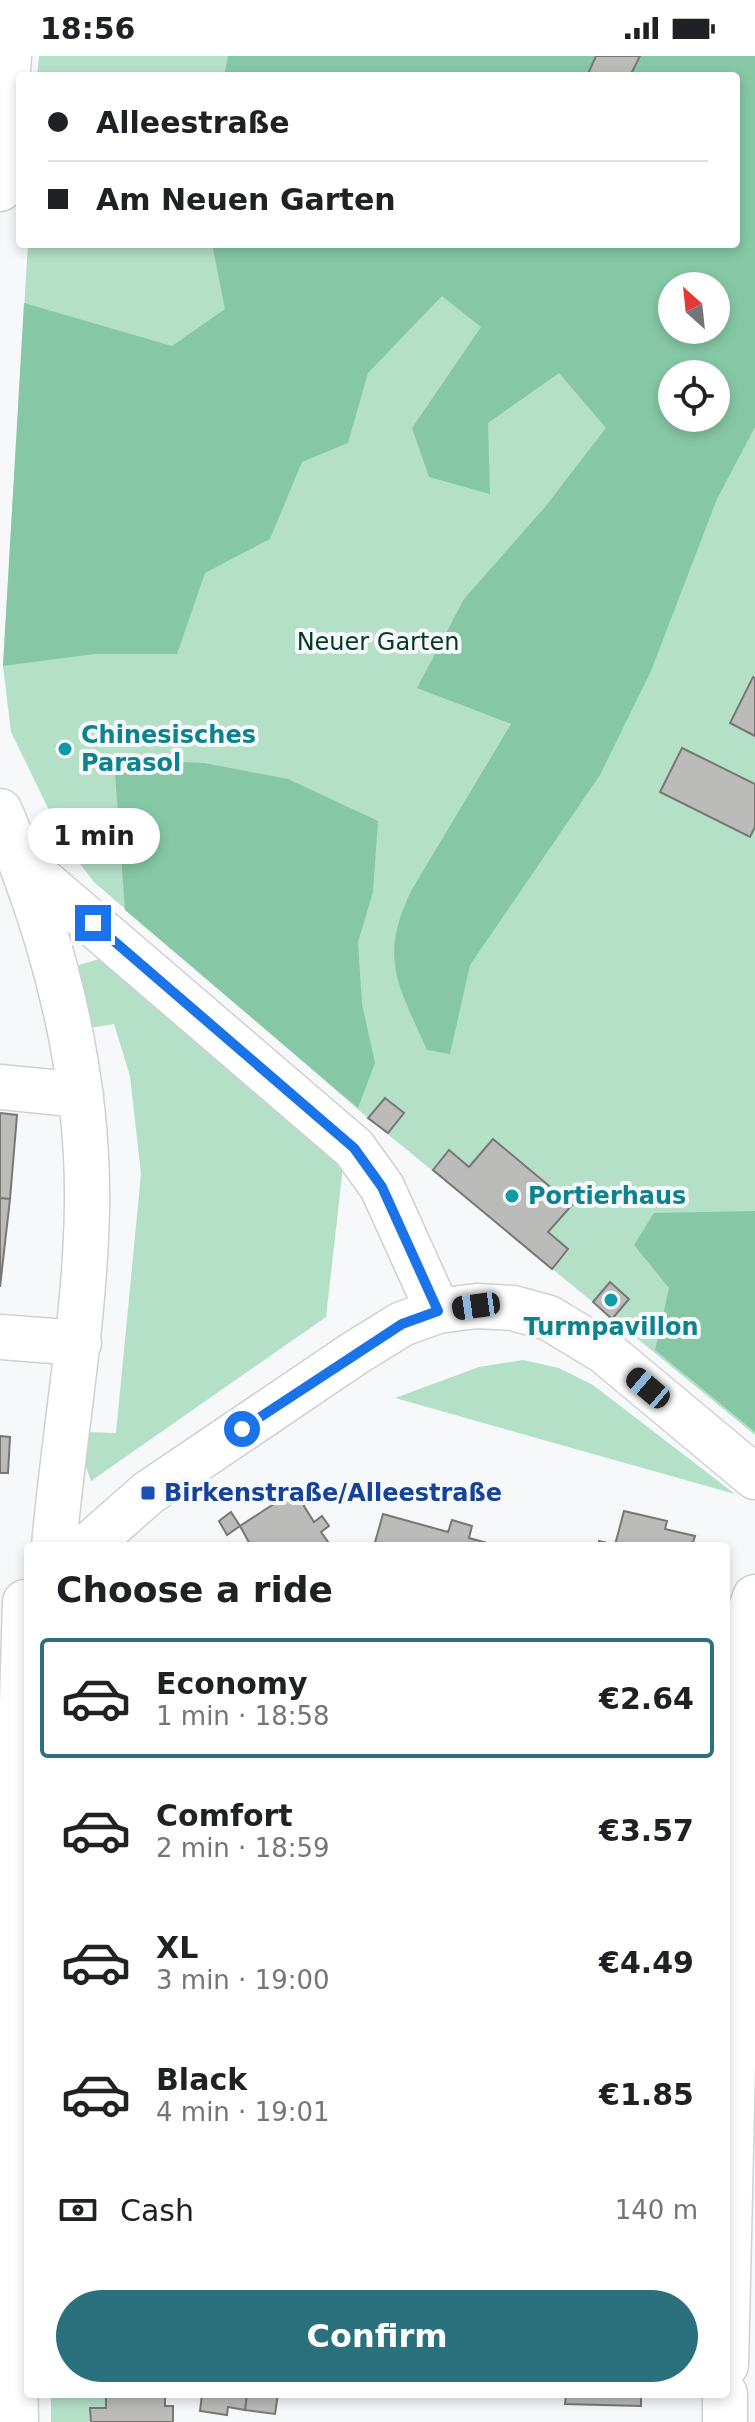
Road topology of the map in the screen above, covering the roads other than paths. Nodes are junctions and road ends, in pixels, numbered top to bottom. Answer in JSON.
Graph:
{"nodes":[{"id":1,"x":9,"y":56,"type":"edge"},
{"id":2,"x":0,"y":189,"type":"edge"},
{"id":3,"x":0,"y":811,"type":"edge"},
{"id":4,"x":23,"y":864,"type":"junction"},
{"id":5,"x":0,"y":1087,"type":"edge"},
{"id":6,"x":81,"y":1095,"type":"junction"},
{"id":7,"x":438,"y":1311,"type":"junction"},
{"id":8,"x":0,"y":1337,"type":"edge"},
{"id":9,"x":79,"y":1343,"type":"junction"},
{"id":10,"x":755,"y":1477,"type":"edge"},
{"id":11,"x":54,"y":1542,"type":"edge"},
{"id":12,"x":93,"y":1542,"type":"edge"},
{"id":13,"x":755,"y":1597,"type":"edge"},
{"id":14,"x":18,"y":1607,"type":"edge"},
{"id":15,"x":730,"y":2192,"type":"edge"},
{"id":16,"x":725,"y":2398,"type":"edge"},
{"id":17,"x":16,"y":2422,"type":"edge"},
{"id":18,"x":725,"y":2422,"type":"edge"}],
"edges":[{"from":1,"to":2,"type":"street"},
{"from":3,"to":4,"type":"street"},
{"from":4,"to":6,"type":"street"},
{"from":4,"to":7,"type":"street"},
{"from":5,"to":6,"type":"street"},
{"from":6,"to":9,"type":"street"},
{"from":7,"to":10,"type":"street"},
{"from":7,"to":12,"type":"street"},
{"from":8,"to":9,"type":"street"},
{"from":9,"to":11,"type":"street"},
{"from":13,"to":15,"type":"street"},
{"from":14,"to":17,"type":"street"},
{"from":16,"to":18,"type":"street"}]}
